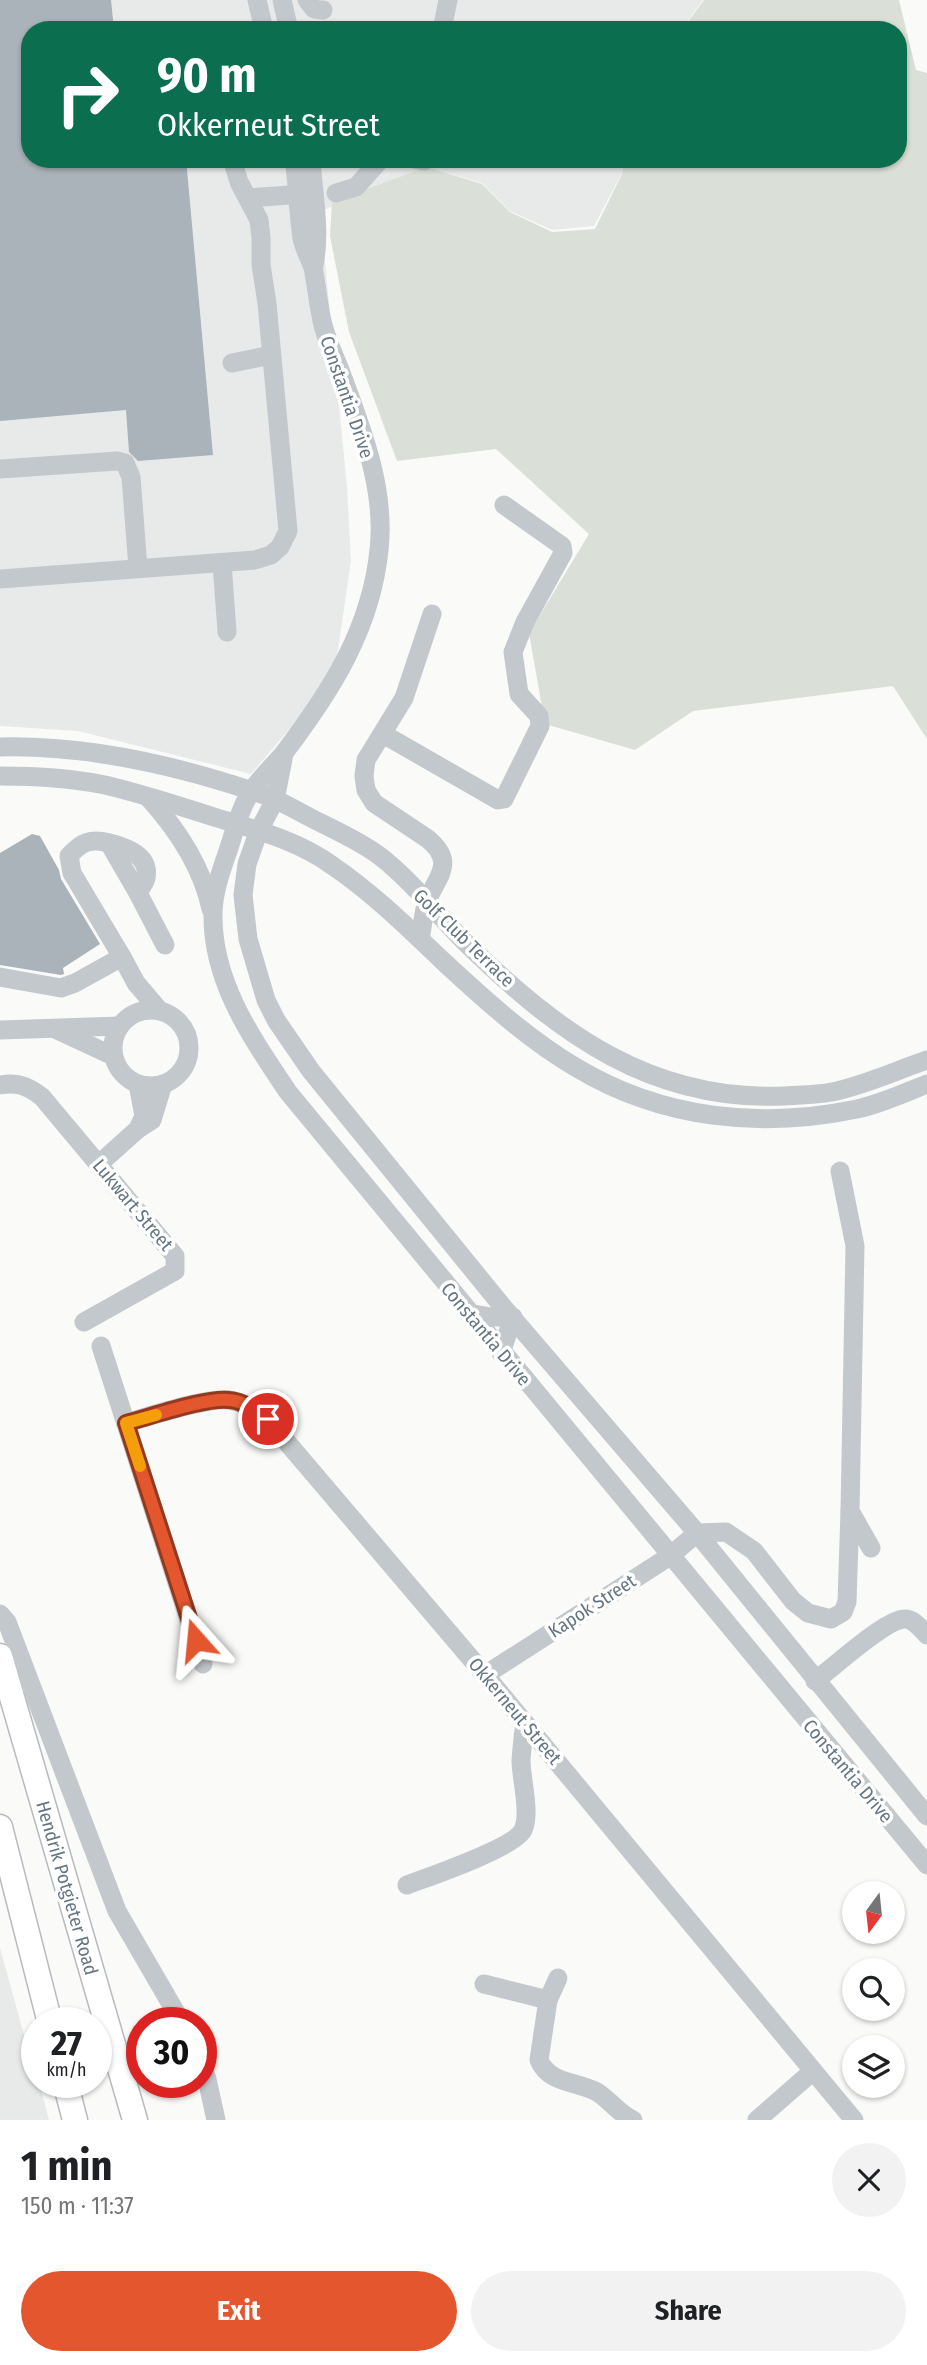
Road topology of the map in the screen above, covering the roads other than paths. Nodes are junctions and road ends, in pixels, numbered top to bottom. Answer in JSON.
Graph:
{"nodes":[{"id":1,"x":257,"y":0,"type":"edge"},
{"id":2,"x":282,"y":0,"type":"edge"},
{"id":3,"x":448,"y":0,"type":"edge"},
{"id":4,"x":262,"y":21,"type":"edge"},
{"id":5,"x":287,"y":21,"type":"edge"},
{"id":6,"x":444,"y":21,"type":"edge"},
{"id":7,"x":235,"y":168,"type":"edge"},
{"id":8,"x":295,"y":168,"type":"edge"},
{"id":9,"x":312,"y":168,"type":"edge"},
{"id":10,"x":374,"y":168,"type":"edge"},
{"id":11,"x":336,"y":193,"type":"dead end"},
{"id":12,"x":289,"y":195,"type":"dead end"},
{"id":13,"x":249,"y":198,"type":"junction"},
{"id":14,"x":313,"y":269,"type":"junction"},
{"id":15,"x":271,"y":355,"type":"junction"},
{"id":16,"x":232,"y":363,"type":"dead end"},
{"id":17,"x":0,"y":469,"type":"edge"},
{"id":18,"x":504,"y":505,"type":"dead end"},
{"id":19,"x":222,"y":563,"type":"junction"},
{"id":20,"x":138,"y":568,"type":"junction"},
{"id":21,"x":0,"y":579,"type":"edge"},
{"id":22,"x":432,"y":614,"type":"dead end"},
{"id":23,"x":227,"y":632,"type":"dead end"},
{"id":24,"x":383,"y":734,"type":"junction"},
{"id":25,"x":0,"y":747,"type":"edge"},
{"id":26,"x":284,"y":752,"type":"junction"},
{"id":27,"x":0,"y":776,"type":"edge"},
{"id":28,"x":251,"y":791,"type":"junction"},
{"id":29,"x":148,"y":797,"type":"junction"},
{"id":30,"x":275,"y":800,"type":"junction"},
{"id":31,"x":237,"y":824,"type":"junction"},
{"id":32,"x":259,"y":830,"type":"junction"},
{"id":33,"x":427,"y":902,"type":"junction"},
{"id":34,"x":387,"y":910,"type":"junction"},
{"id":35,"x":212,"y":913,"type":"junction"},
{"id":36,"x":420,"y":939,"type":"junction"},
{"id":37,"x":165,"y":946,"type":"dead end"},
{"id":38,"x":122,"y":957,"type":"junction"},
{"id":39,"x":0,"y":977,"type":"edge"},
{"id":40,"x":136,"y":983,"type":"junction"},
{"id":41,"x":159,"y":1010,"type":"junction"},
{"id":42,"x":127,"y":1019,"type":"junction"},
{"id":43,"x":53,"y":1028,"type":"junction"},
{"id":44,"x":0,"y":1030,"type":"edge"},
{"id":45,"x":113,"y":1056,"type":"junction"},
{"id":46,"x":927,"y":1060,"type":"edge"},
{"id":47,"x":138,"y":1084,"type":"junction"},
{"id":48,"x":163,"y":1084,"type":"junction"},
{"id":49,"x":927,"y":1084,"type":"edge"},
{"id":50,"x":0,"y":1085,"type":"edge"},
{"id":51,"x":138,"y":1129,"type":"junction"},
{"id":52,"x":99,"y":1164,"type":"junction"},
{"id":53,"x":840,"y":1171,"type":"dead end"},
{"id":54,"x":468,"y":1313,"type":"junction"},
{"id":55,"x":513,"y":1317,"type":"junction"},
{"id":56,"x":84,"y":1322,"type":"dead end"},
{"id":57,"x":101,"y":1346,"type":"dead end"},
{"id":58,"x":501,"y":1353,"type":"junction"},
{"id":59,"x":126,"y":1423,"type":"junction"},
{"id":60,"x":850,"y":1511,"type":"junction"},
{"id":61,"x":696,"y":1533,"type":"junction"},
{"id":62,"x":871,"y":1548,"type":"dead end"},
{"id":63,"x":670,"y":1556,"type":"junction"},
{"id":64,"x":0,"y":1614,"type":"edge"},
{"id":65,"x":927,"y":1635,"type":"edge"},
{"id":66,"x":0,"y":1656,"type":"edge"},
{"id":67,"x":203,"y":1664,"type":"dead end"},
{"id":68,"x":485,"y":1675,"type":"junction"},
{"id":69,"x":815,"y":1682,"type":"junction"},
{"id":70,"x":524,"y":1723,"type":"junction"},
{"id":71,"x":927,"y":1816,"type":"edge"},
{"id":72,"x":0,"y":1827,"type":"edge"},
{"id":73,"x":927,"y":1865,"type":"edge"},
{"id":74,"x":407,"y":1885,"type":"dead end"},
{"id":75,"x":558,"y":1978,"type":"dead end"},
{"id":76,"x":484,"y":1984,"type":"dead end"},
{"id":77,"x":548,"y":2000,"type":"junction"},
{"id":78,"x":46,"y":2007,"type":"edge"},
{"id":79,"x":173,"y":2007,"type":"edge"},
{"id":80,"x":813,"y":2071,"type":"junction"},
{"id":81,"x":69,"y":2098,"type":"edge"},
{"id":82,"x":211,"y":2098,"type":"edge"},
{"id":83,"x":75,"y":2120,"type":"edge"},
{"id":84,"x":135,"y":2120,"type":"edge"},
{"id":85,"x":216,"y":2120,"type":"edge"},
{"id":86,"x":633,"y":2120,"type":"edge"},
{"id":87,"x":757,"y":2120,"type":"edge"},
{"id":88,"x":854,"y":2120,"type":"edge"}],
"edges":[{"from":1,"to":4,"type":"street"},
{"from":2,"to":5,"type":"street"},
{"from":3,"to":6,"type":"street"},
{"from":7,"to":13,"type":"street"},
{"from":8,"to":14,"type":"street","name":"Constantia Drive"},
{"from":9,"to":14,"type":"street","name":"Constantia Drive"},
{"from":10,"to":11,"type":"street"},
{"from":12,"to":13,"type":"street"},
{"from":13,"to":15,"type":"street"},
{"from":14,"to":26,"type":"street","name":"Constantia Drive"},
{"from":15,"to":16,"type":"street"},
{"from":15,"to":19,"type":"street"},
{"from":17,"to":20,"type":"street"},
{"from":18,"to":24,"type":"street"},
{"from":19,"to":20,"type":"street"},
{"from":19,"to":23,"type":"street"},
{"from":20,"to":21,"type":"street"},
{"from":22,"to":24,"type":"street"},
{"from":24,"to":33,"type":"street"},
{"from":25,"to":28,"type":"street","name":"Golf Club Terrace"},
{"from":26,"to":28,"type":"street","name":"Constantia Drive"},
{"from":26,"to":30,"type":"street","name":"Constantia Drive"},
{"from":27,"to":29,"type":"street","name":"Golf Club Terrace"},
{"from":28,"to":30,"type":"street","name":"Golf Club Terrace"},
{"from":28,"to":31,"type":"street","name":"Constantia Drive"},
{"from":29,"to":31,"type":"street","name":"Golf Club Terrace"},
{"from":29,"to":35,"type":"street"},
{"from":30,"to":32,"type":"street","name":"Constantia Drive"},
{"from":30,"to":33,"type":"street","name":"Golf Club Terrace"},
{"from":31,"to":32,"type":"street","name":"Golf Club Terrace"},
{"from":31,"to":35,"type":"street","name":"Constantia Drive"},
{"from":32,"to":34,"type":"street","name":"Golf Club Terrace"},
{"from":32,"to":55,"type":"street","name":"Constantia Drive"},
{"from":33,"to":34,"type":"street"},
{"from":33,"to":36,"type":"street"},
{"from":33,"to":46,"type":"street","name":"Golf Club Terrace"},
{"from":34,"to":36,"type":"street","name":"Golf Club Terrace"},
{"from":35,"to":54,"type":"street","name":"Constantia Drive"},
{"from":36,"to":49,"type":"street","name":"Golf Club Terrace"},
{"from":37,"to":38,"type":"street"},
{"from":38,"to":39,"type":"street"},
{"from":38,"to":40,"type":"street"},
{"from":40,"to":41,"type":"street"},
{"from":40,"to":42,"type":"street"},
{"from":41,"to":42,"type":"street"},
{"from":41,"to":48,"type":"street"},
{"from":42,"to":43,"type":"street"},
{"from":42,"to":45,"type":"street"},
{"from":43,"to":44,"type":"street"},
{"from":43,"to":45,"type":"street"},
{"from":45,"to":47,"type":"street"},
{"from":47,"to":48,"type":"street"},
{"from":47,"to":51,"type":"street"},
{"from":48,"to":51,"type":"street"},
{"from":50,"to":52,"type":"street","name":"Lukwart Street"},
{"from":51,"to":52,"type":"street"},
{"from":52,"to":56,"type":"street","name":"Lukwart Street"},
{"from":53,"to":60,"type":"street"},
{"from":54,"to":55,"type":"street"},
{"from":54,"to":58,"type":"street","name":"Constantia Drive"},
{"from":55,"to":58,"type":"street"},
{"from":55,"to":61,"type":"street","name":"Constantia Drive"},
{"from":57,"to":59,"type":"street"},
{"from":58,"to":63,"type":"street","name":"Constantia Drive"},
{"from":59,"to":67,"type":"street"},
{"from":59,"to":68,"type":"street","name":"Okkerneut Street"},
{"from":60,"to":61,"type":"street"},
{"from":60,"to":62,"type":"street"},
{"from":61,"to":63,"type":"street","name":"Kapok Street"},
{"from":61,"to":69,"type":"street","name":"Constantia Drive"},
{"from":63,"to":68,"type":"street","name":"Kapok Street"},
{"from":63,"to":73,"type":"street","name":"Constantia Drive"},
{"from":64,"to":79,"type":"street"},
{"from":65,"to":69,"type":"street"},
{"from":66,"to":84,"type":"main road","name":"Hendrik Potgieter Road"},
{"from":68,"to":70,"type":"street","name":"Okkerneut Street"},
{"from":69,"to":71,"type":"street","name":"Constantia Drive"},
{"from":70,"to":74,"type":"street"},
{"from":70,"to":80,"type":"street","name":"Okkerneut Street"},
{"from":72,"to":78,"type":"main road"},
{"from":75,"to":77,"type":"street"},
{"from":76,"to":77,"type":"street"},
{"from":77,"to":86,"type":"street"},
{"from":80,"to":87,"type":"street"},
{"from":80,"to":88,"type":"street","name":"Okkerneut Street"},
{"from":81,"to":83,"type":"main road"},
{"from":82,"to":85,"type":"street"}]}
